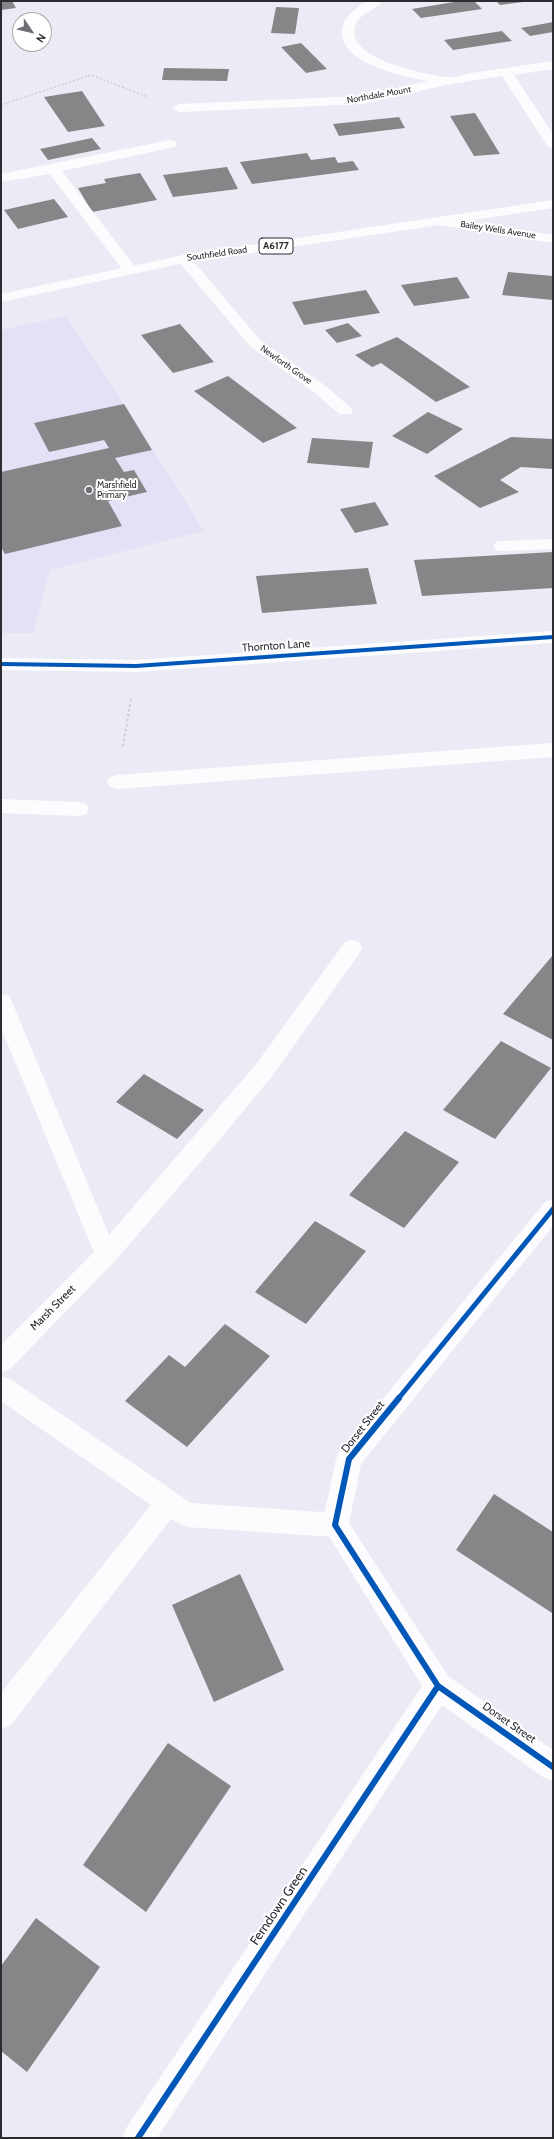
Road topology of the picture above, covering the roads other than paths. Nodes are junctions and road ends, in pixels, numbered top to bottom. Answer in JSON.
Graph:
{"nodes":[{"id":1,"x":376,"y":1,"type":"edge"},
{"id":2,"x":553,"y":65,"type":"edge"},
{"id":3,"x":506,"y":73,"type":"junction"},
{"id":4,"x":446,"y":81,"type":"junction"},
{"id":5,"x":179,"y":108,"type":"road end"},
{"id":6,"x":170,"y":144,"type":"dead end"},
{"id":7,"x":553,"y":144,"type":"edge"},
{"id":8,"x":53,"y":169,"type":"junction"},
{"id":9,"x":1,"y":178,"type":"edge"},
{"id":10,"x":553,"y":204,"type":"edge"},
{"id":11,"x":444,"y":222,"type":"junction"},
{"id":12,"x":553,"y":239,"type":"edge"},
{"id":13,"x":184,"y":259,"type":"junction"},
{"id":14,"x":130,"y":270,"type":"junction"},
{"id":15,"x":1,"y":298,"type":"edge"},
{"id":16,"x":345,"y":411,"type":"dead end"},
{"id":17,"x":553,"y":544,"type":"edge"},
{"id":18,"x":502,"y":546,"type":"dead end"},
{"id":19,"x":553,"y":637,"type":"edge"},
{"id":20,"x":1,"y":664,"type":"edge"},
{"id":21,"x":553,"y":750,"type":"edge"},
{"id":22,"x":117,"y":782,"type":"road end"},
{"id":23,"x":1,"y":806,"type":"edge"},
{"id":24,"x":79,"y":809,"type":"dead end"},
{"id":25,"x":352,"y":948,"type":"dead end"},
{"id":26,"x":1,"y":1002,"type":"edge"},
{"id":27,"x":553,"y":1209,"type":"edge"},
{"id":28,"x":106,"y":1255,"type":"junction"},
{"id":29,"x":1,"y":1361,"type":"edge"},
{"id":30,"x":1,"y":1387,"type":"edge"},
{"id":31,"x":169,"y":1502,"type":"junction"},
{"id":32,"x":335,"y":1525,"type":"junction"},
{"id":33,"x":438,"y":1686,"type":"junction"},
{"id":34,"x":1,"y":1715,"type":"edge"},
{"id":35,"x":553,"y":1767,"type":"edge"},
{"id":36,"x":138,"y":2138,"type":"edge"}],
"edges":[{"from":1,"to":4,"type":"street"},
{"from":2,"to":3,"type":"street","name":"Northdale Mount"},
{"from":3,"to":4,"type":"street","name":"Northdale Mount"},
{"from":3,"to":7,"type":"street"},
{"from":4,"to":5,"type":"street","name":"Northdale Mount"},
{"from":6,"to":8,"type":"street"},
{"from":8,"to":9,"type":"street"},
{"from":8,"to":14,"type":"street"},
{"from":10,"to":11,"type":"street","name":"Southfield Road","number":"A6177"},
{"from":11,"to":12,"type":"street","name":"Bailey Wells Avenue"},
{"from":11,"to":13,"type":"street","name":"Southfield Road","number":"A6177"},
{"from":13,"to":14,"type":"street","name":"Southfield Road","number":"A6177"},
{"from":13,"to":16,"type":"street","name":"Newforth Grove"},
{"from":14,"to":15,"type":"street","name":"Southfield Road","number":"A6177"},
{"from":17,"to":18,"type":"street"},
{"from":19,"to":20,"type":"street","name":"Thornton Lane"},
{"from":21,"to":22,"type":"street"},
{"from":23,"to":24,"type":"street"},
{"from":25,"to":28,"type":"street","name":"Marsh Street"},
{"from":26,"to":28,"type":"street"},
{"from":27,"to":32,"type":"street","name":"Dorset Street"},
{"from":28,"to":29,"type":"street","name":"Marsh Street"},
{"from":30,"to":31,"type":"street"},
{"from":31,"to":32,"type":"street"},
{"from":31,"to":34,"type":"street"},
{"from":32,"to":33,"type":"street","name":"Dorset Street"},
{"from":33,"to":35,"type":"street","name":"Dorset Street"},
{"from":33,"to":36,"type":"street","name":"Ferndown Green"}]}
